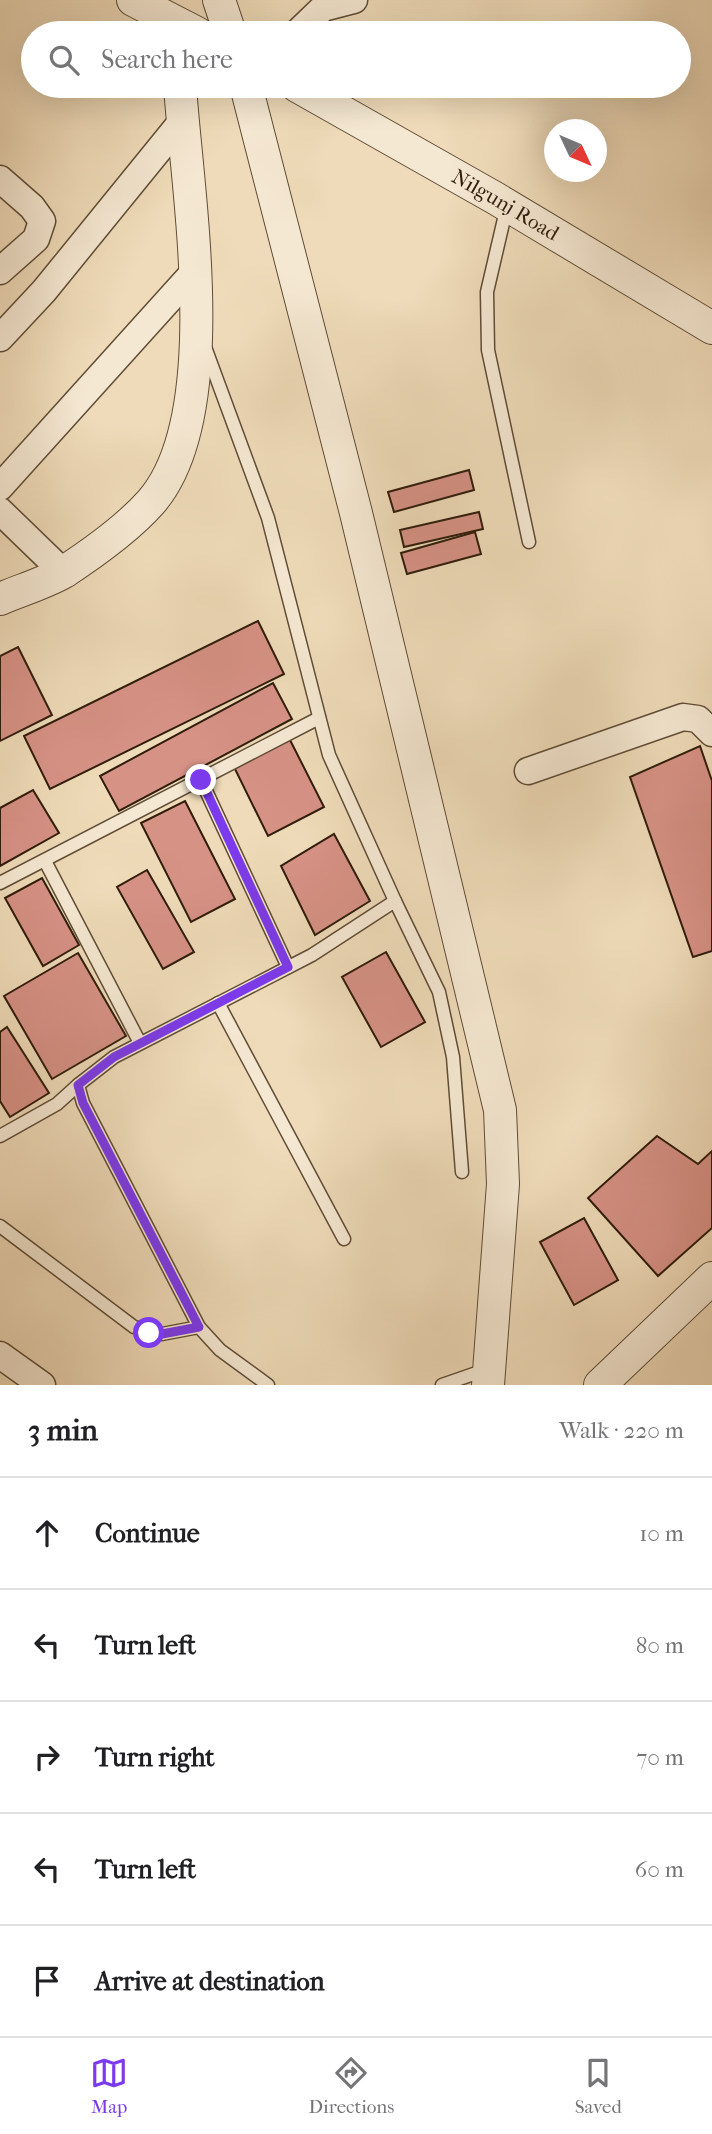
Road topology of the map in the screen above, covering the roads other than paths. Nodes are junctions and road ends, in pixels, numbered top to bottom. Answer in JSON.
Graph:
{"nodes":[{"id":1,"x":133,"y":0,"type":"edge"},
{"id":2,"x":219,"y":0,"type":"edge"},
{"id":3,"x":354,"y":0,"type":"edge"},
{"id":4,"x":169,"y":21,"type":"edge"},
{"id":5,"x":226,"y":21,"type":"edge"},
{"id":6,"x":309,"y":21,"type":"edge"},
{"id":7,"x":181,"y":98,"type":"edge"},
{"id":8,"x":249,"y":98,"type":"edge"},
{"id":9,"x":318,"y":98,"type":"edge"},
{"id":10,"x":183,"y":120,"type":"junction"},
{"id":11,"x":0,"y":179,"type":"edge"},
{"id":12,"x":507,"y":205,"type":"junction"},
{"id":13,"x":0,"y":271,"type":"edge"},
{"id":14,"x":194,"y":272,"type":"junction"},
{"id":15,"x":712,"y":328,"type":"edge"},
{"id":16,"x":198,"y":330,"type":"junction"},
{"id":17,"x":0,"y":338,"type":"edge"},
{"id":18,"x":0,"y":487,"type":"edge"},
{"id":19,"x":0,"y":511,"type":"edge"},
{"id":20,"x":529,"y":542,"type":"dead end"},
{"id":21,"x":62,"y":572,"type":"junction"},
{"id":22,"x":0,"y":599,"type":"edge"},
{"id":23,"x":319,"y":718,"type":"junction"},
{"id":24,"x":712,"y":733,"type":"edge"},
{"id":25,"x":528,"y":771,"type":"dead end"},
{"id":26,"x":201,"y":780,"type":"junction"},
{"id":27,"x":45,"y":861,"type":"junction"},
{"id":28,"x":0,"y":883,"type":"edge"},
{"id":29,"x":395,"y":901,"type":"junction"},
{"id":30,"x":288,"y":967,"type":"junction"},
{"id":31,"x":218,"y":1003,"type":"junction"},
{"id":32,"x":140,"y":1043,"type":"junction"},
{"id":33,"x":78,"y":1085,"type":"junction"},
{"id":34,"x":0,"y":1136,"type":"edge"},
{"id":35,"x":462,"y":1172,"type":"dead end"},
{"id":36,"x":0,"y":1226,"type":"edge"},
{"id":37,"x":344,"y":1239,"type":"dead end"},
{"id":38,"x":712,"y":1278,"type":"edge"},
{"id":39,"x":199,"y":1327,"type":"junction"},
{"id":40,"x":0,"y":1355,"type":"edge"},
{"id":41,"x":489,"y":1377,"type":"edge"},
{"id":42,"x":42,"y":1385,"type":"edge"},
{"id":43,"x":268,"y":1385,"type":"edge"},
{"id":44,"x":442,"y":1385,"type":"edge"},
{"id":45,"x":600,"y":1385,"type":"edge"}],
"edges":[{"from":1,"to":4,"type":"street"},
{"from":2,"to":5,"type":"street"},
{"from":3,"to":6,"type":"street"},
{"from":7,"to":10,"type":"street"},
{"from":8,"to":41,"type":"street"},
{"from":9,"to":12,"type":"street","name":"Nilgunj Road"},
{"from":10,"to":14,"type":"street"},
{"from":10,"to":17,"type":"street"},
{"from":11,"to":13,"type":"street"},
{"from":12,"to":15,"type":"street","name":"Nilgunj Road"},
{"from":12,"to":20,"type":"lane"},
{"from":14,"to":16,"type":"street"},
{"from":14,"to":18,"type":"street"},
{"from":16,"to":21,"type":"street"},
{"from":16,"to":23,"type":"lane"},
{"from":19,"to":21,"type":"street"},
{"from":21,"to":22,"type":"street"},
{"from":23,"to":26,"type":"lane"},
{"from":23,"to":29,"type":"lane"},
{"from":24,"to":25,"type":"street"},
{"from":26,"to":27,"type":"lane"},
{"from":26,"to":30,"type":"lane"},
{"from":27,"to":28,"type":"lane"},
{"from":27,"to":32,"type":"lane"},
{"from":29,"to":30,"type":"lane"},
{"from":29,"to":35,"type":"lane"},
{"from":30,"to":31,"type":"lane"},
{"from":31,"to":32,"type":"lane"},
{"from":31,"to":37,"type":"lane"},
{"from":32,"to":33,"type":"lane"},
{"from":33,"to":34,"type":"lane"},
{"from":33,"to":39,"type":"lane"},
{"from":36,"to":39,"type":"lane"},
{"from":38,"to":45,"type":"street"},
{"from":39,"to":43,"type":"lane"},
{"from":40,"to":42,"type":"street"},
{"from":41,"to":44,"type":"lane"}]}
